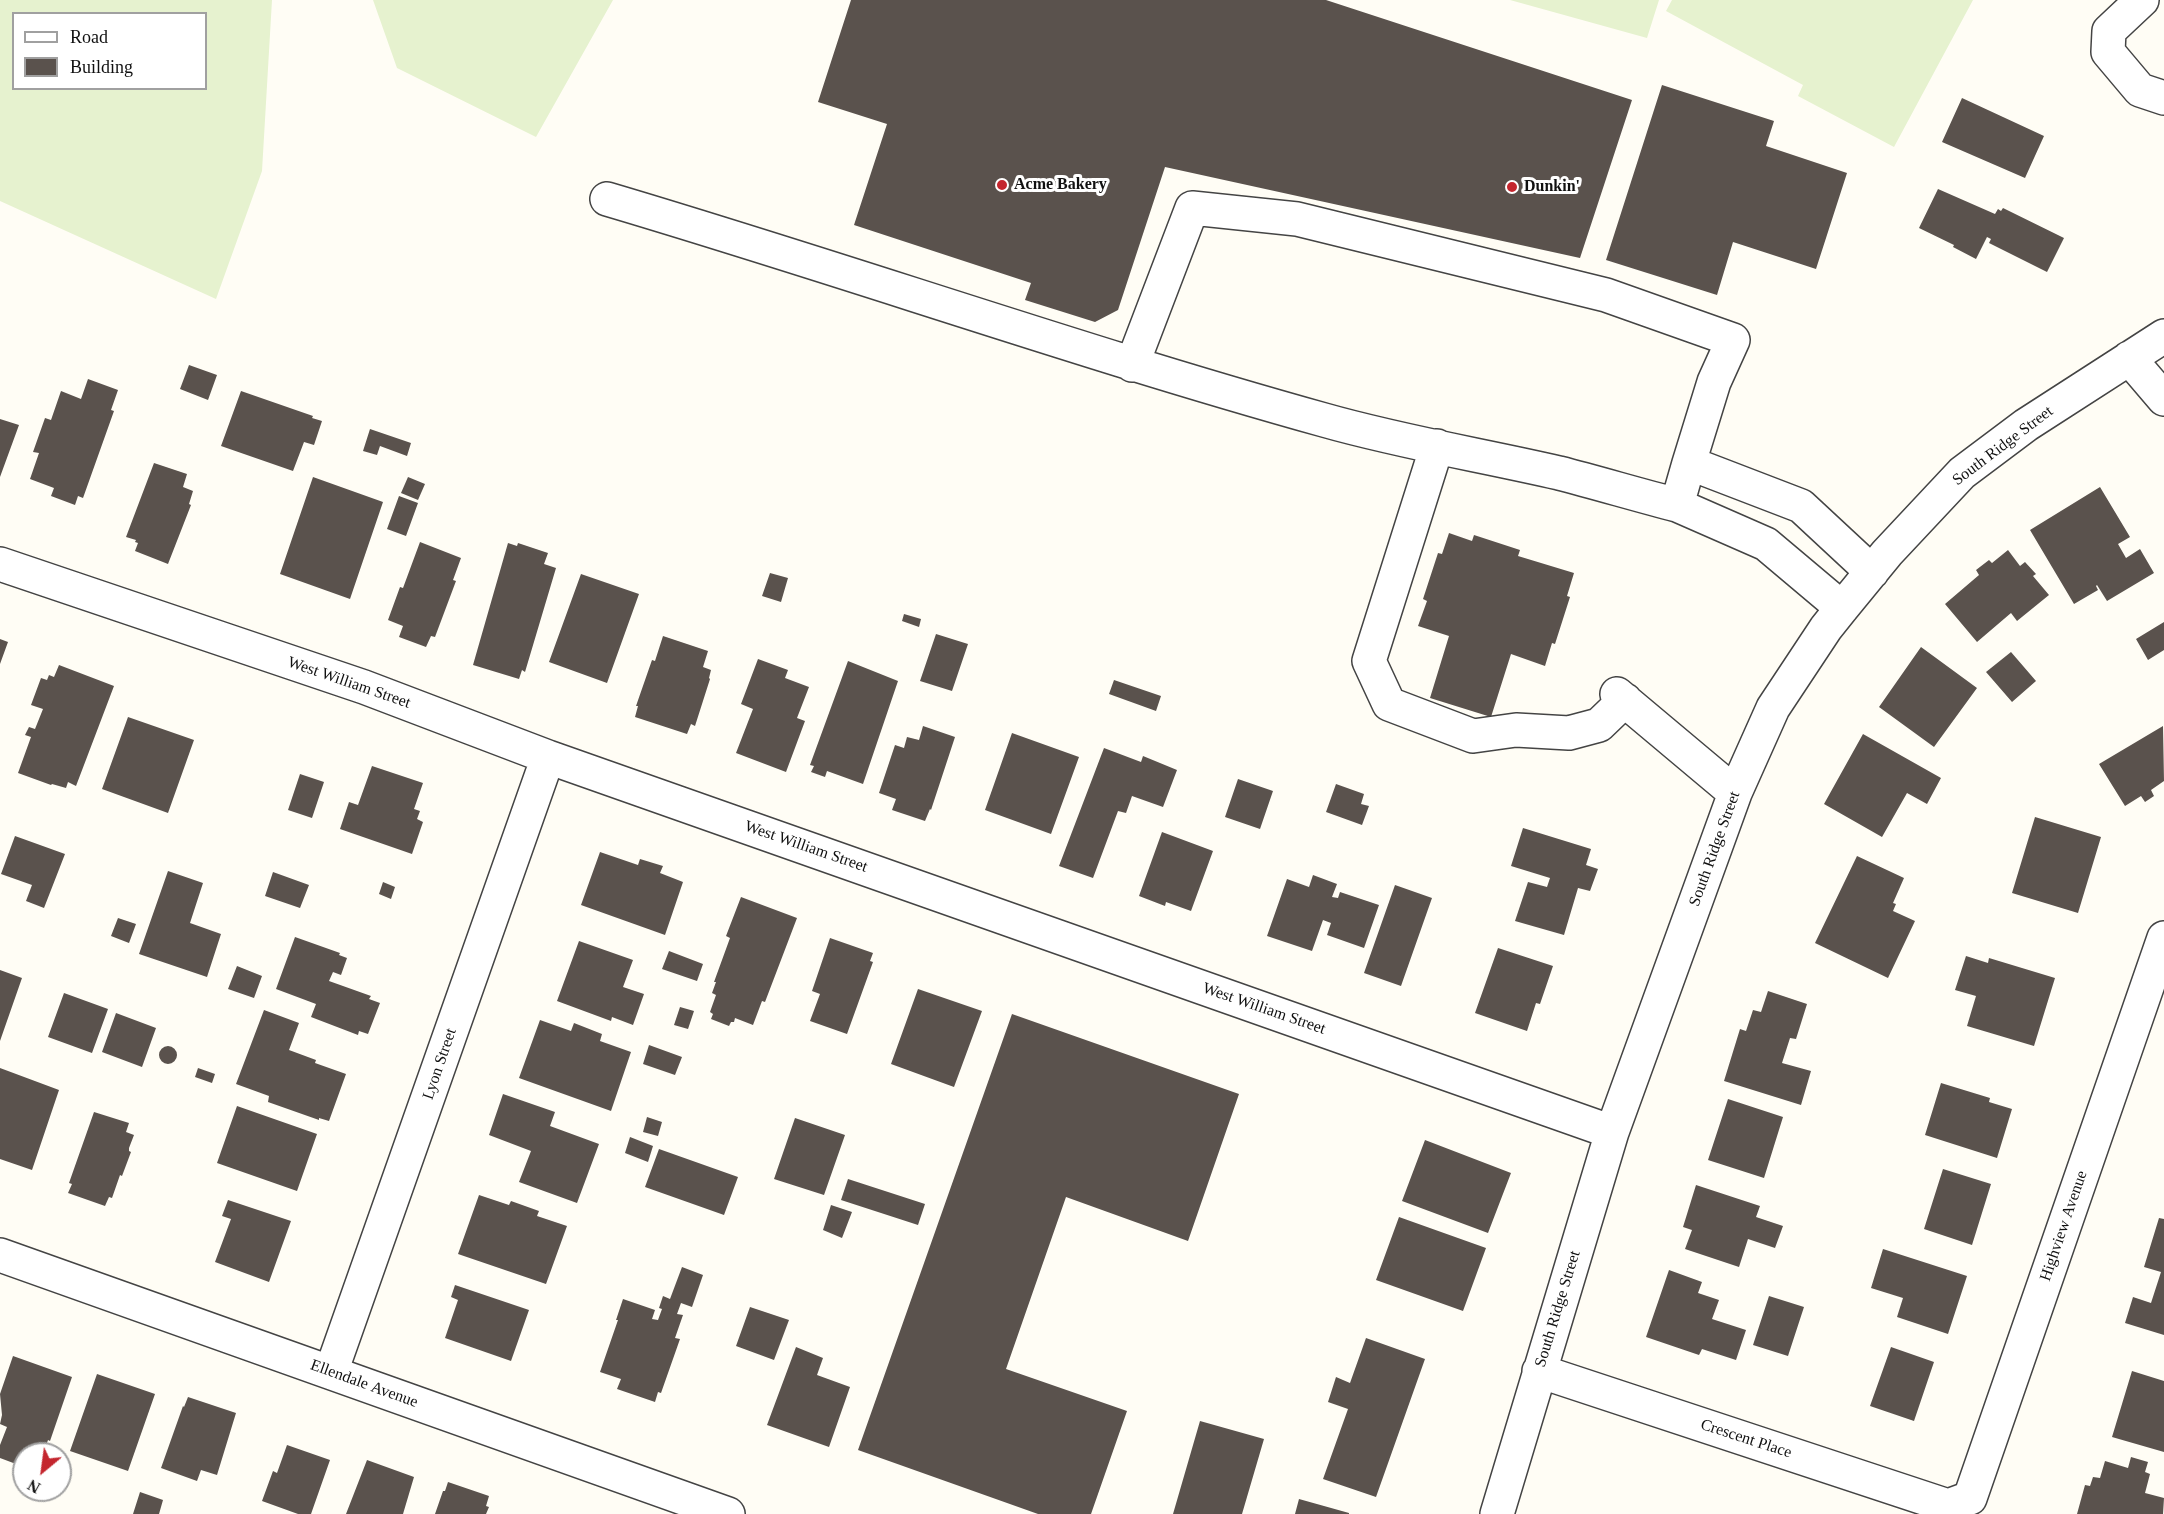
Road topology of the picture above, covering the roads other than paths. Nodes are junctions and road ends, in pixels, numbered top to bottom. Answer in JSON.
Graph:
{"nodes":[{"id":1,"x":2142,"y":0,"type":"edge"},
{"id":2,"x":2164,"y":99,"type":"edge"},
{"id":3,"x":608,"y":199,"type":"dead end"},
{"id":4,"x":2164,"y":336,"type":"edge"},
{"id":5,"x":2129,"y":358,"type":"junction"},
{"id":6,"x":1132,"y":365,"type":"junction"},
{"id":7,"x":2164,"y":399,"type":"edge"},
{"id":8,"x":1437,"y":446,"type":"junction"},
{"id":9,"x":1689,"y":464,"type":"junction"},
{"id":10,"x":1677,"y":505,"type":"junction"},
{"id":11,"x":0,"y":564,"type":"edge"},
{"id":12,"x":1872,"y":572,"type":"junction"},
{"id":13,"x":1842,"y":608,"type":"junction"},
{"id":14,"x":548,"y":757,"type":"junction"},
{"id":15,"x":1735,"y":793,"type":"junction"},
{"id":16,"x":2164,"y":938,"type":"edge"},
{"id":17,"x":1612,"y":1132,"type":"junction"},
{"id":18,"x":0,"y":1255,"type":"edge"},
{"id":19,"x":1539,"y":1371,"type":"junction"},
{"id":20,"x":331,"y":1372,"type":"junction"},
{"id":21,"x":1953,"y":1504,"type":"joint"},
{"id":22,"x":728,"y":1514,"type":"edge"},
{"id":23,"x":1497,"y":1514,"type":"edge"}],
"edges":[{"from":1,"to":2,"type":"street"},
{"from":3,"to":6,"type":"street"},
{"from":4,"to":5,"type":"street","name":"South Ridge Street"},
{"from":5,"to":7,"type":"street"},
{"from":5,"to":12,"type":"street","name":"South Ridge Street"},
{"from":6,"to":8,"type":"street"},
{"from":6,"to":9,"type":"street"},
{"from":8,"to":10,"type":"street"},
{"from":8,"to":15,"type":"street"},
{"from":9,"to":10,"type":"street"},
{"from":9,"to":12,"type":"street"},
{"from":10,"to":13,"type":"street"},
{"from":11,"to":14,"type":"street","name":"West William Street"},
{"from":12,"to":13,"type":"street","name":"South Ridge Street"},
{"from":13,"to":15,"type":"street","name":"South Ridge Street"},
{"from":14,"to":17,"type":"street","name":"West William Street"},
{"from":14,"to":20,"type":"street","name":"Lyon Street"},
{"from":15,"to":17,"type":"street","name":"South Ridge Street"},
{"from":16,"to":21,"type":"street","name":"Highview Avenue"},
{"from":17,"to":19,"type":"street","name":"South Ridge Street"},
{"from":18,"to":20,"type":"street","name":"Ellendale Avenue"},
{"from":19,"to":21,"type":"street","name":"Crescent Place"},
{"from":19,"to":23,"type":"street","name":"South Ridge Street"},
{"from":20,"to":22,"type":"street","name":"Ellendale Avenue"}]}
